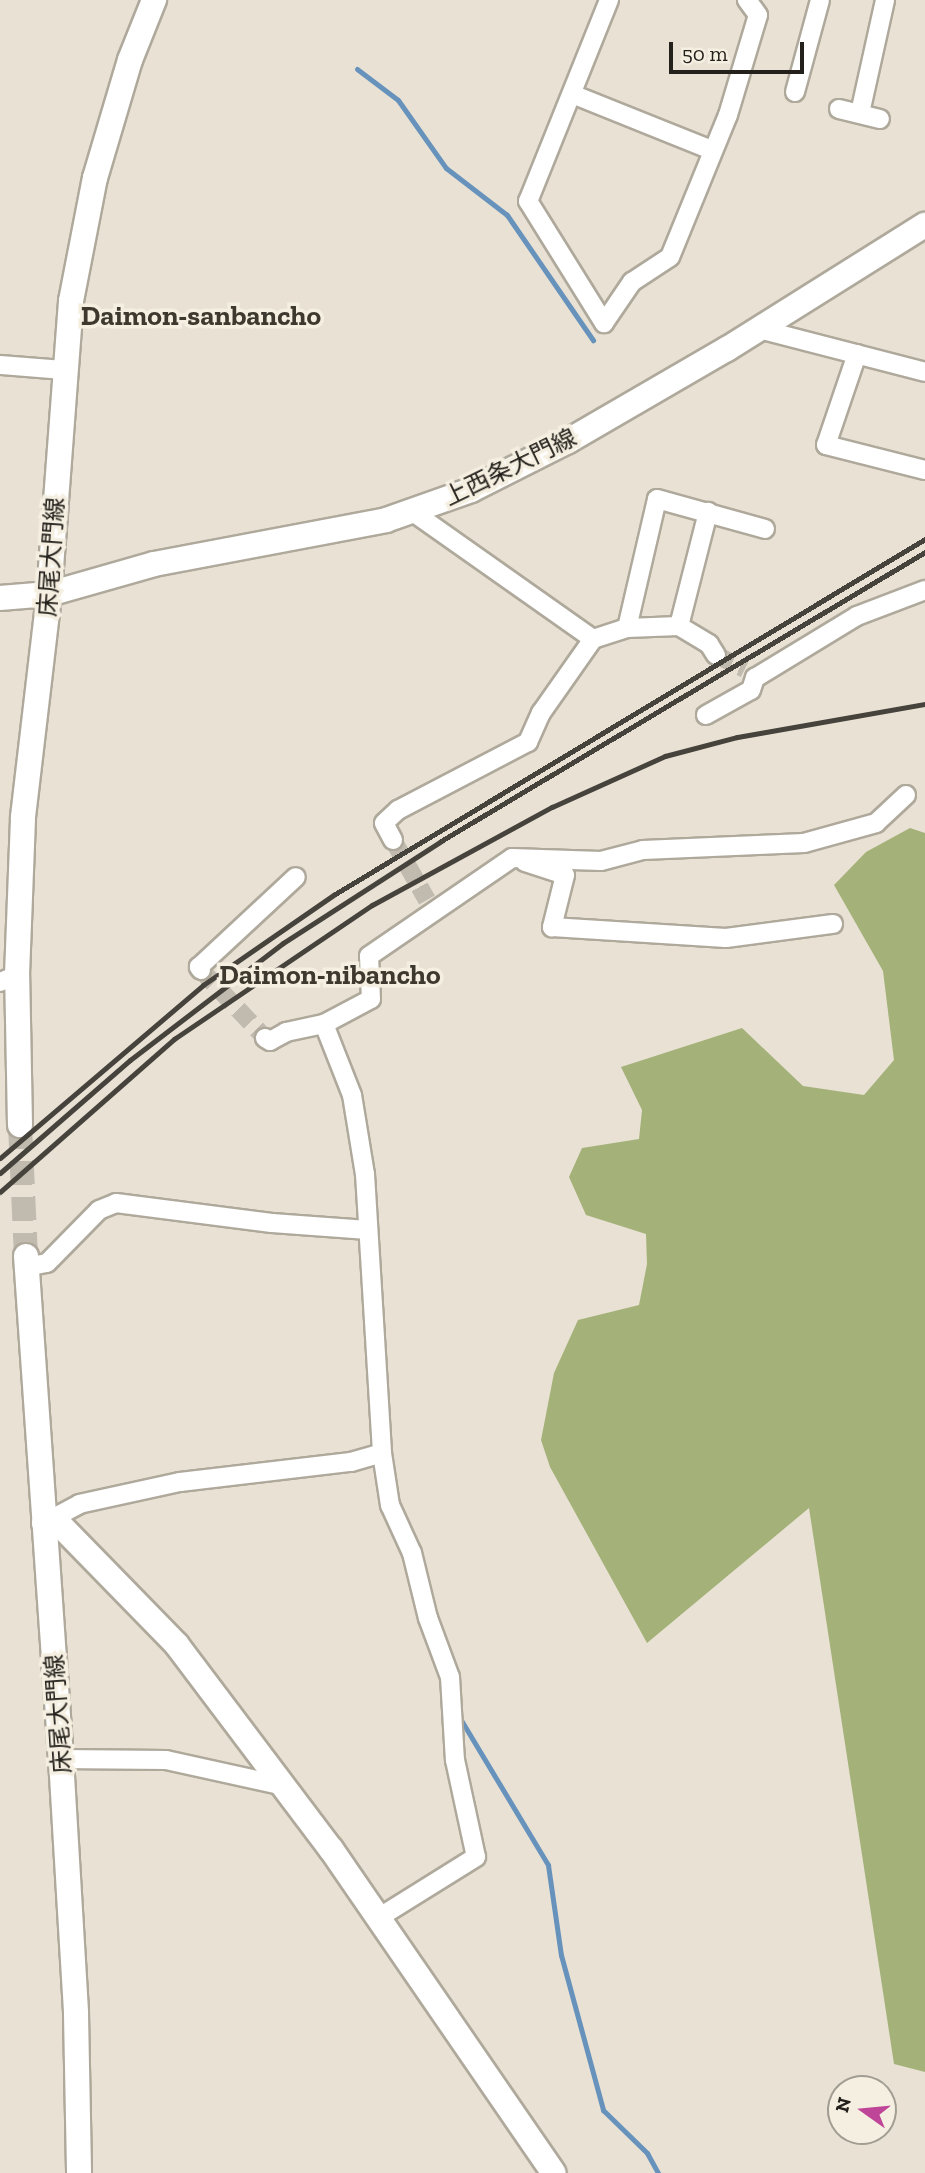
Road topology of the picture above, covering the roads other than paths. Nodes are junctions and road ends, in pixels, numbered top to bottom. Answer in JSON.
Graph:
{"nodes":[{"id":1,"x":154,"y":0,"type":"edge"},
{"id":2,"x":609,"y":0,"type":"edge"},
{"id":3,"x":747,"y":0,"type":"edge"},
{"id":4,"x":820,"y":0,"type":"edge"},
{"id":5,"x":885,"y":0,"type":"edge"},
{"id":6,"x":795,"y":92,"type":"dead end"},
{"id":7,"x":572,"y":94,"type":"junction"},
{"id":8,"x":839,"y":109,"type":"dead end"},
{"id":9,"x":860,"y":113,"type":"junction"},
{"id":10,"x":880,"y":119,"type":"dead end"},
{"id":11,"x":711,"y":150,"type":"junction"},
{"id":12,"x":925,"y":225,"type":"edge"},
{"id":13,"x":759,"y":329,"type":"junction"},
{"id":14,"x":856,"y":355,"type":"junction"},
{"id":15,"x":0,"y":365,"type":"edge"},
{"id":16,"x":64,"y":370,"type":"junction"},
{"id":17,"x":925,"y":372,"type":"edge"},
{"id":18,"x":925,"y":470,"type":"edge"},
{"id":19,"x":414,"y":512,"type":"junction"},
{"id":20,"x":708,"y":512,"type":"junction"},
{"id":21,"x":765,"y":528,"type":"dead end"},
{"id":22,"x":925,"y":590,"type":"edge"},
{"id":23,"x":50,"y":594,"type":"junction"},
{"id":24,"x":0,"y":598,"type":"edge"},
{"id":25,"x":679,"y":625,"type":"junction"},
{"id":26,"x":627,"y":628,"type":"junction"},
{"id":27,"x":593,"y":639,"type":"junction"},
{"id":28,"x":716,"y":655,"type":"tunnel mouth"},
{"id":29,"x":706,"y":715,"type":"dead end"},
{"id":30,"x":906,"y":795,"type":"dead end"},
{"id":31,"x":393,"y":840,"type":"tunnel mouth"},
{"id":32,"x":512,"y":858,"type":"junction"},
{"id":33,"x":296,"y":877,"type":"dead end"},
{"id":34,"x":833,"y":924,"type":"dead end"},
{"id":35,"x":201,"y":970,"type":"dead end"},
{"id":36,"x":9,"y":978,"type":"edge"},
{"id":37,"x":324,"y":1024,"type":"junction"},
{"id":38,"x":265,"y":1038,"type":"dead end"},
{"id":39,"x":20,"y":1125,"type":"tunnel mouth"},
{"id":40,"x":369,"y":1230,"type":"junction"},
{"id":41,"x":26,"y":1262,"type":"joint"},
{"id":42,"x":382,"y":1453,"type":"junction"},
{"id":43,"x":44,"y":1523,"type":"junction"},
{"id":44,"x":61,"y":1759,"type":"junction"},
{"id":45,"x":284,"y":1786,"type":"junction"},
{"id":46,"x":378,"y":1918,"type":"junction"},
{"id":47,"x":79,"y":2173,"type":"edge"},
{"id":48,"x":554,"y":2173,"type":"edge"}],
"edges":[{"from":1,"to":16,"type":"main road","name":"床尾大門線"},
{"from":2,"to":7,"type":"street"},
{"from":3,"to":11,"type":"street"},
{"from":4,"to":6,"type":"street"},
{"from":5,"to":9,"type":"street"},
{"from":7,"to":11,"type":"street"},
{"from":7,"to":11,"type":"street"},
{"from":8,"to":9,"type":"street"},
{"from":9,"to":10,"type":"street"},
{"from":12,"to":13,"type":"main road","name":"上西条大門線"},
{"from":13,"to":14,"type":"street"},
{"from":13,"to":19,"type":"main road","name":"上西条大門線"},
{"from":14,"to":17,"type":"street"},
{"from":14,"to":18,"type":"street"},
{"from":15,"to":16,"type":"street"},
{"from":16,"to":23,"type":"main road","name":"床尾大門線"},
{"from":19,"to":23,"type":"main road","name":"上西条大門線"},
{"from":19,"to":27,"type":"street"},
{"from":20,"to":21,"type":"street"},
{"from":20,"to":25,"type":"street"},
{"from":20,"to":26,"type":"street"},
{"from":22,"to":29,"type":"street"},
{"from":23,"to":24,"type":"main road","name":"上西条大門線"},
{"from":23,"to":36,"type":"main road","name":"床尾大門線"},
{"from":25,"to":26,"type":"street"},
{"from":25,"to":28,"type":"street"},
{"from":26,"to":27,"type":"street"},
{"from":27,"to":31,"type":"street"},
{"from":30,"to":32,"type":"street"},
{"from":32,"to":34,"type":"street"},
{"from":32,"to":37,"type":"street"},
{"from":33,"to":35,"type":"street"},
{"from":36,"to":39,"type":"main road","name":"床尾大門線"},
{"from":37,"to":38,"type":"street"},
{"from":37,"to":40,"type":"street"},
{"from":40,"to":41,"type":"street"},
{"from":40,"to":42,"type":"street"},
{"from":41,"to":43,"type":"main road","name":"床尾大門線"},
{"from":42,"to":43,"type":"street"},
{"from":42,"to":46,"type":"street"},
{"from":43,"to":44,"type":"main road","name":"床尾大門線"},
{"from":43,"to":45,"type":"main road"},
{"from":44,"to":45,"type":"street"},
{"from":44,"to":47,"type":"main road","name":"床尾大門線"},
{"from":45,"to":46,"type":"main road"},
{"from":46,"to":48,"type":"main road"}]}
